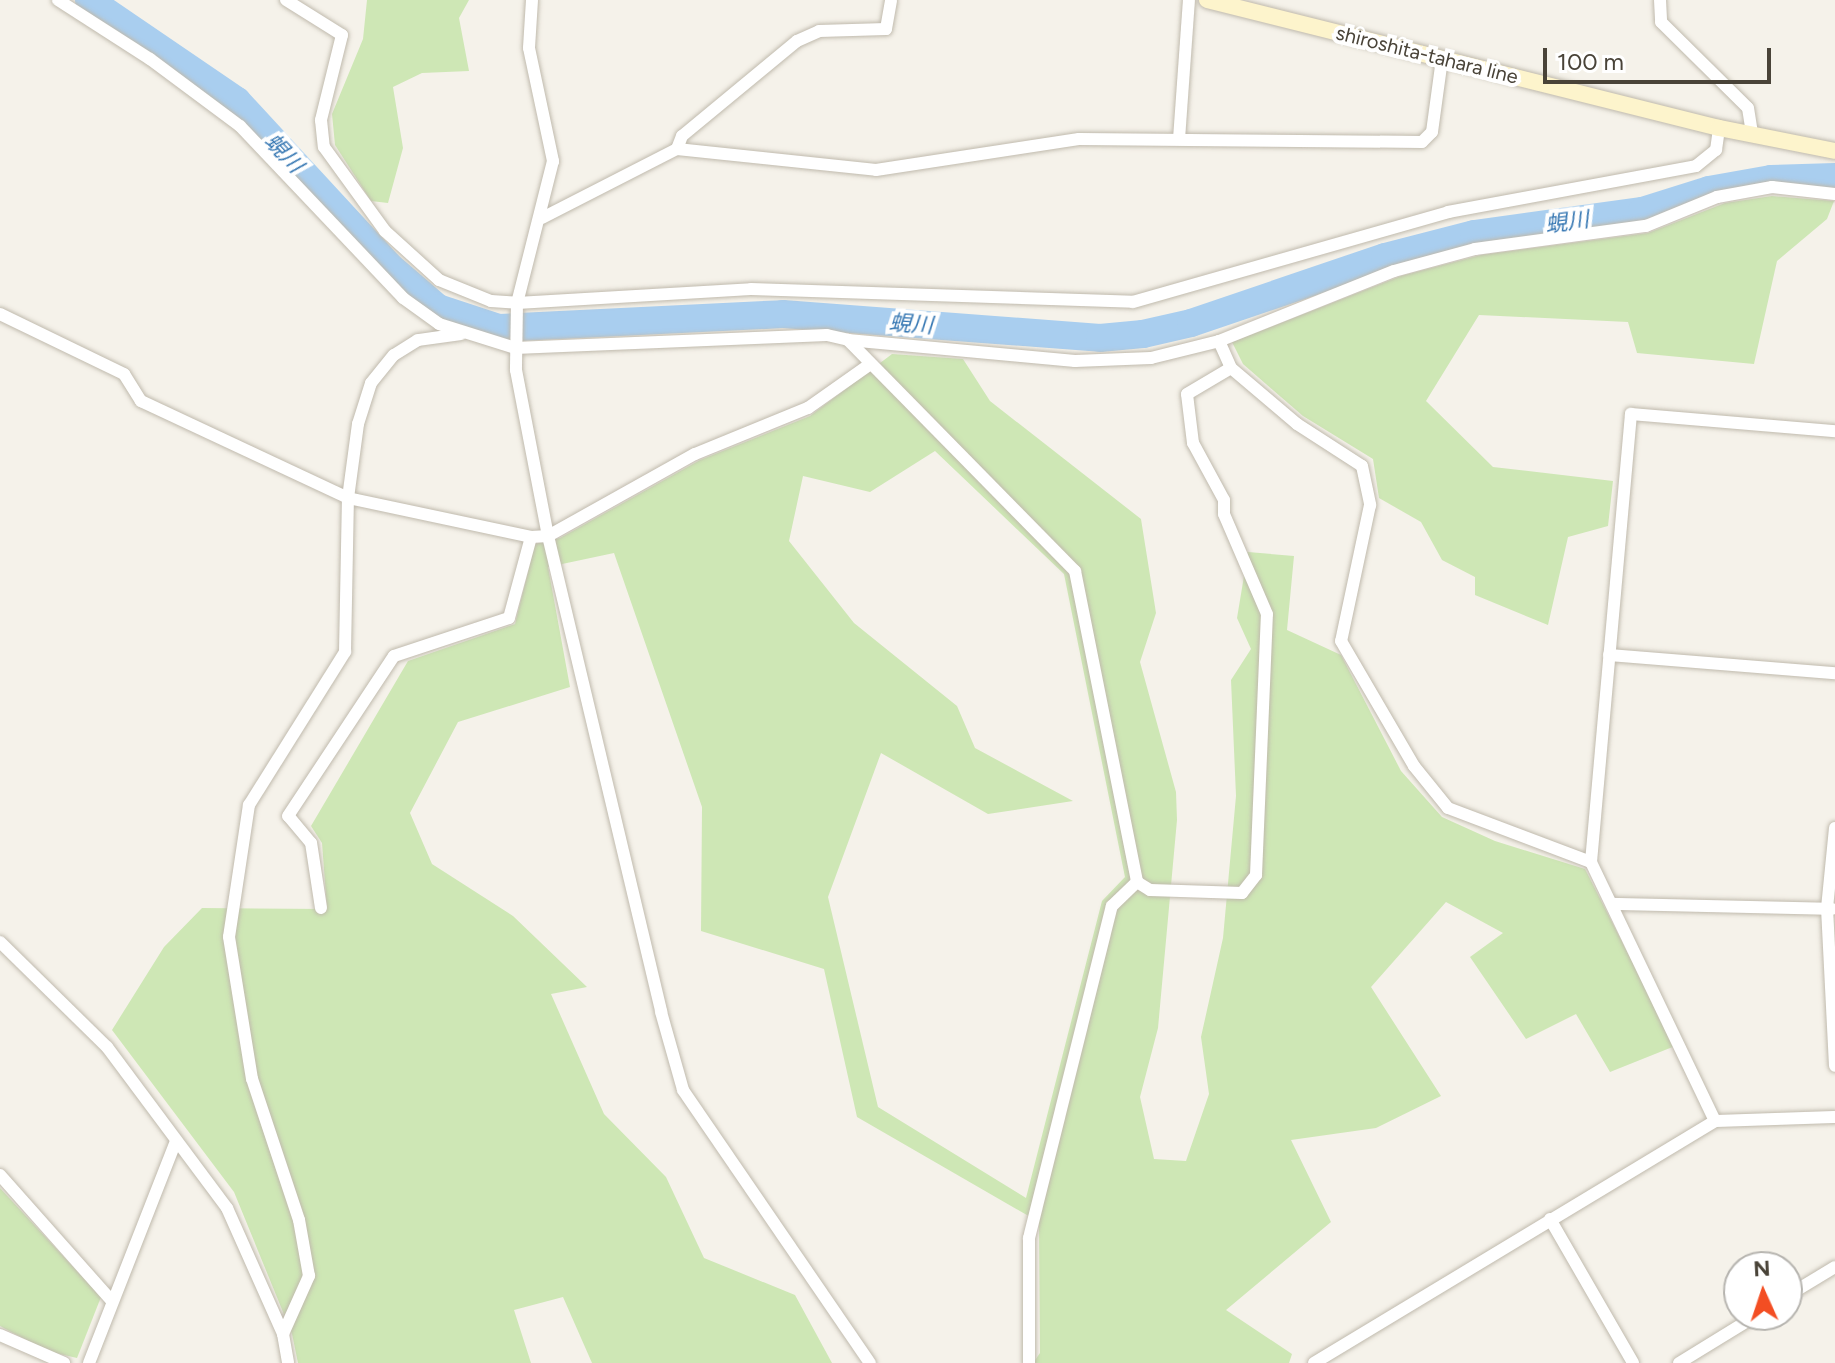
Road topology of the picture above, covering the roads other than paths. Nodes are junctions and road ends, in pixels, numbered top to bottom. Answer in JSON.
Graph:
{"nodes":[{"id":1,"x":58,"y":0,"type":"edge"},
{"id":2,"x":286,"y":0,"type":"edge"},
{"id":3,"x":532,"y":0,"type":"edge"},
{"id":4,"x":891,"y":0,"type":"edge"},
{"id":5,"x":1189,"y":0,"type":"edge"},
{"id":6,"x":1207,"y":0,"type":"edge"},
{"id":7,"x":1660,"y":0,"type":"edge"},
{"id":8,"x":1442,"y":59,"type":"junction"},
{"id":9,"x":1719,"y":128,"type":"junction"},
{"id":10,"x":1752,"y":134,"type":"junction"},
{"id":11,"x":1179,"y":139,"type":"junction"},
{"id":12,"x":677,"y":149,"type":"junction"},
{"id":13,"x":1835,"y":151,"type":"edge"},
{"id":14,"x":1835,"y":194,"type":"edge"},
{"id":15,"x":542,"y":218,"type":"junction"},
{"id":16,"x":516,"y":309,"type":"junction"},
{"id":17,"x":0,"y":314,"type":"edge"},
{"id":18,"x":464,"y":334,"type":"junction"},
{"id":19,"x":848,"y":340,"type":"junction"},
{"id":20,"x":1219,"y":341,"type":"junction"},
{"id":21,"x":515,"y":343,"type":"junction"},
{"id":22,"x":869,"y":365,"type":"junction"},
{"id":23,"x":1231,"y":368,"type":"junction"},
{"id":24,"x":1835,"y":431,"type":"edge"},
{"id":25,"x":348,"y":498,"type":"junction"},
{"id":26,"x":548,"y":536,"type":"junction"},
{"id":27,"x":531,"y":537,"type":"junction"},
{"id":28,"x":1609,"y":655,"type":"junction"},
{"id":29,"x":1835,"y":673,"type":"edge"},
{"id":30,"x":1835,"y":828,"type":"edge"},
{"id":31,"x":1591,"y":862,"type":"junction"},
{"id":32,"x":1137,"y":882,"type":"junction"},
{"id":33,"x":1614,"y":904,"type":"junction"},
{"id":34,"x":321,"y":908,"type":"dead end"},
{"id":35,"x":1831,"y":909,"type":"edge"},
{"id":36,"x":0,"y":942,"type":"edge"},
{"id":37,"x":1835,"y":1066,"type":"edge"},
{"id":38,"x":1835,"y":1117,"type":"edge"},
{"id":39,"x":1715,"y":1121,"type":"junction"},
{"id":40,"x":176,"y":1141,"type":"junction"},
{"id":41,"x":0,"y":1175,"type":"edge"},
{"id":42,"x":1550,"y":1219,"type":"junction"},
{"id":43,"x":1835,"y":1267,"type":"edge"},
{"id":44,"x":1803,"y":1286,"type":"edge"},
{"id":45,"x":112,"y":1301,"type":"junction"},
{"id":46,"x":1731,"y":1331,"type":"edge"},
{"id":47,"x":283,"y":1334,"type":"junction"},
{"id":48,"x":0,"y":1335,"type":"edge"},
{"id":49,"x":64,"y":1363,"type":"edge"},
{"id":50,"x":89,"y":1363,"type":"edge"},
{"id":51,"x":288,"y":1363,"type":"edge"},
{"id":52,"x":870,"y":1363,"type":"edge"},
{"id":53,"x":1029,"y":1363,"type":"edge"},
{"id":54,"x":1314,"y":1363,"type":"edge"},
{"id":55,"x":1633,"y":1363,"type":"edge"},
{"id":56,"x":1679,"y":1363,"type":"edge"}],
"edges":[{"from":1,"to":18,"type":"street"},
{"from":2,"to":16,"type":"street"},
{"from":3,"to":15,"type":"street"},
{"from":4,"to":12,"type":"street"},
{"from":5,"to":11,"type":"street"},
{"from":6,"to":8,"type":"main road","name":"shiroshita-tahara line"},
{"from":7,"to":10,"type":"street"},
{"from":8,"to":9,"type":"main road","name":"shiroshita-tahara line"},
{"from":8,"to":11,"type":"street"},
{"from":9,"to":10,"type":"main road","name":"shiroshita-tahara line"},
{"from":9,"to":16,"type":"street"},
{"from":10,"to":13,"type":"main road","name":"shiroshita-tahara line"},
{"from":11,"to":12,"type":"street"},
{"from":12,"to":15,"type":"street"},
{"from":14,"to":20,"type":"street"},
{"from":15,"to":16,"type":"street"},
{"from":16,"to":21,"type":"street"},
{"from":17,"to":25,"type":"street"},
{"from":18,"to":21,"type":"street"},
{"from":18,"to":25,"type":"street"},
{"from":19,"to":20,"type":"street"},
{"from":19,"to":21,"type":"street"},
{"from":19,"to":22,"type":"street"},
{"from":20,"to":23,"type":"street"},
{"from":21,"to":26,"type":"street"},
{"from":22,"to":26,"type":"street"},
{"from":22,"to":32,"type":"street"},
{"from":23,"to":31,"type":"street"},
{"from":23,"to":32,"type":"street"},
{"from":24,"to":28,"type":"street"},
{"from":25,"to":27,"type":"street"},
{"from":25,"to":47,"type":"street"},
{"from":26,"to":27,"type":"street"},
{"from":26,"to":52,"type":"street"},
{"from":27,"to":34,"type":"street"},
{"from":28,"to":29,"type":"street"},
{"from":28,"to":31,"type":"street"},
{"from":30,"to":35,"type":"street"},
{"from":31,"to":33,"type":"street"},
{"from":32,"to":53,"type":"street"},
{"from":33,"to":35,"type":"street"},
{"from":33,"to":39,"type":"street"},
{"from":35,"to":37,"type":"street"},
{"from":36,"to":40,"type":"street"},
{"from":38,"to":39,"type":"street"},
{"from":39,"to":42,"type":"street"},
{"from":40,"to":45,"type":"street"},
{"from":40,"to":47,"type":"street"},
{"from":41,"to":45,"type":"street"},
{"from":42,"to":54,"type":"street"},
{"from":42,"to":55,"type":"street"},
{"from":43,"to":44,"type":"street"},
{"from":45,"to":50,"type":"street"},
{"from":46,"to":56,"type":"street"},
{"from":47,"to":51,"type":"street"},
{"from":48,"to":49,"type":"street"}]}
